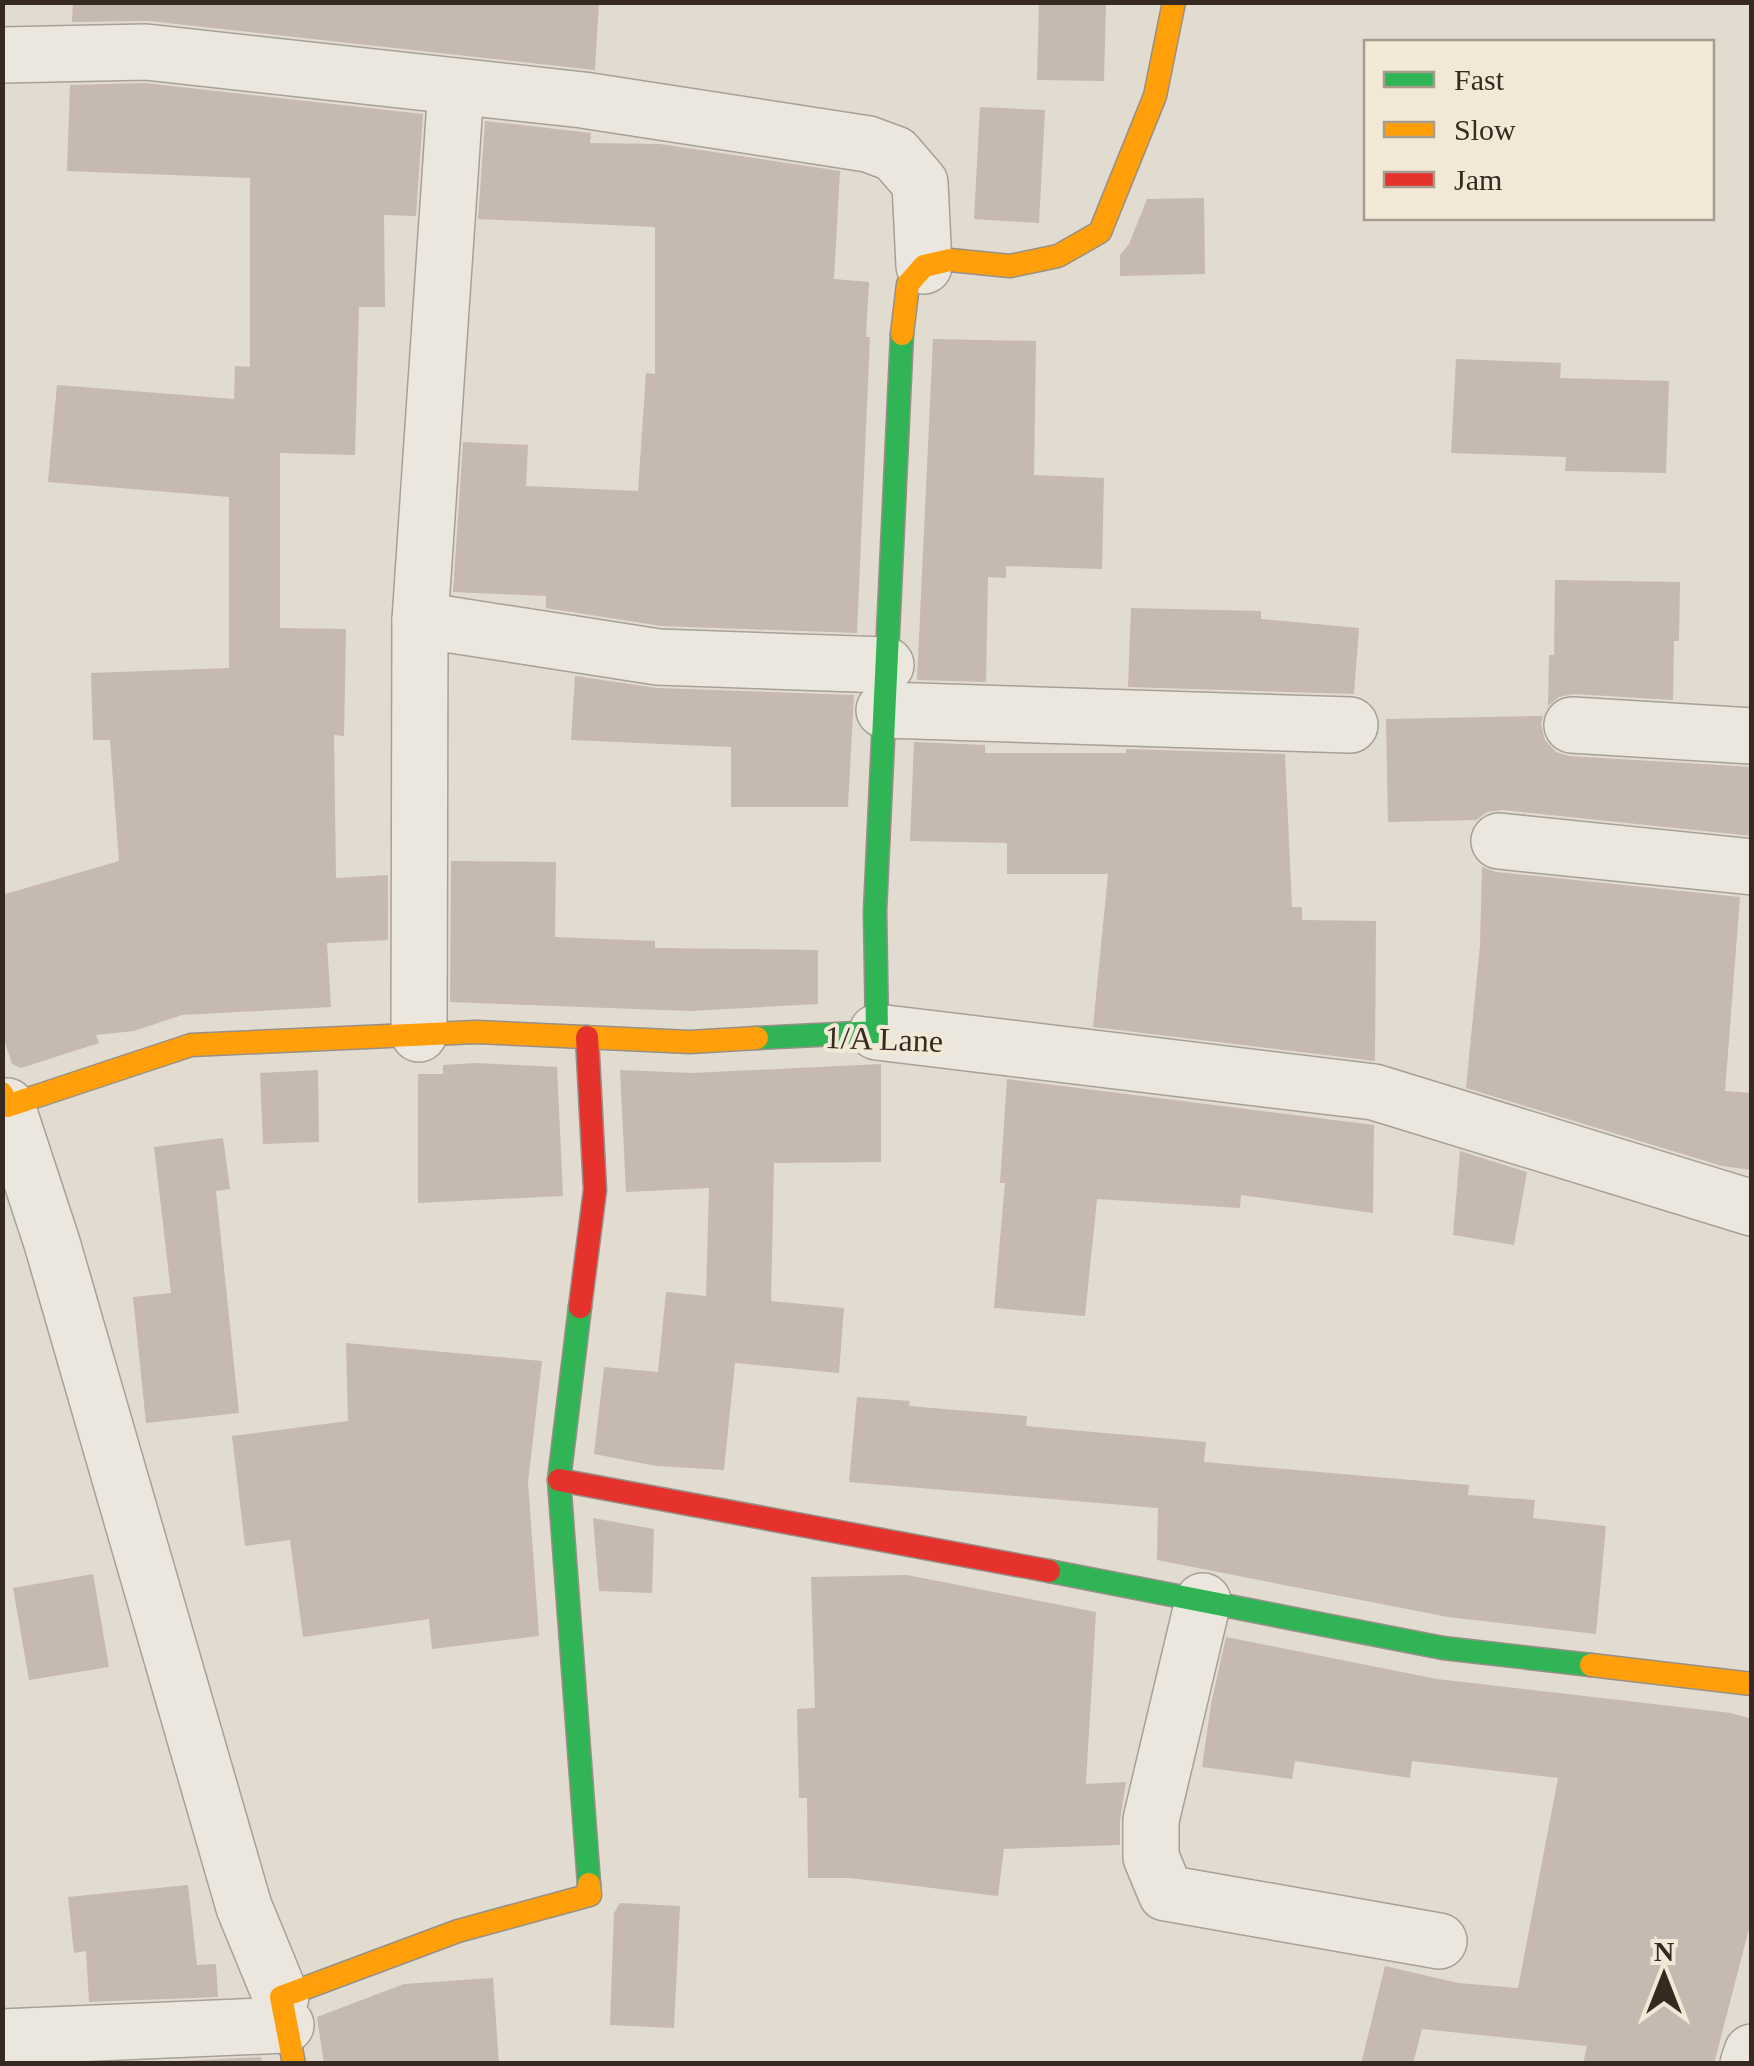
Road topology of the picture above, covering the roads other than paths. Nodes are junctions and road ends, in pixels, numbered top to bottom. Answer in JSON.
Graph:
{"nodes":[{"id":1,"x":1174,"y":2,"type":"edge"},
{"id":2,"x":2,"y":55,"type":"edge"},
{"id":3,"x":456,"y":86,"type":"junction"},
{"id":4,"x":924,"y":266,"type":"junction"},
{"id":5,"x":420,"y":620,"type":"junction"},
{"id":6,"x":886,"y":688,"type":"junction"},
{"id":7,"x":1350,"y":725,"type":"dead end"},
{"id":8,"x":1572,"y":725,"type":"dead end"},
{"id":9,"x":1752,"y":736,"type":"edge"},
{"id":10,"x":1499,"y":842,"type":"dead end"},
{"id":11,"x":1752,"y":866,"type":"edge"},
{"id":12,"x":878,"y":1032,"type":"junction"},
{"id":13,"x":419,"y":1034,"type":"junction"},
{"id":14,"x":587,"y":1037,"type":"junction"},
{"id":15,"x":5,"y":1100,"type":"edge"},
{"id":16,"x":1752,"y":1208,"type":"edge"},
{"id":17,"x":559,"y":1480,"type":"junction"},
{"id":18,"x":1203,"y":1601,"type":"junction"},
{"id":19,"x":1752,"y":1684,"type":"edge"},
{"id":20,"x":1439,"y":1941,"type":"dead end"},
{"id":21,"x":287,"y":2029,"type":"edge"},
{"id":22,"x":2,"y":2037,"type":"edge"},
{"id":23,"x":1752,"y":2052,"type":"edge"},
{"id":24,"x":1748,"y":2064,"type":"edge"}],
"edges":[{"from":1,"to":4,"type":"street"},
{"from":2,"to":3,"type":"street"},
{"from":3,"to":4,"type":"street"},
{"from":3,"to":5,"type":"street"},
{"from":4,"to":6,"type":"street"},
{"from":5,"to":6,"type":"street"},
{"from":5,"to":13,"type":"street"},
{"from":6,"to":7,"type":"street"},
{"from":6,"to":12,"type":"street"},
{"from":8,"to":9,"type":"street"},
{"from":10,"to":11,"type":"street"},
{"from":12,"to":14,"type":"street","name":"1/A Lane"},
{"from":12,"to":16,"type":"street","name":"1/A Lane"},
{"from":13,"to":14,"type":"street","name":"1/A Lane"},
{"from":13,"to":15,"type":"street","name":"1/A Lane"},
{"from":14,"to":17,"type":"street"},
{"from":15,"to":21,"type":"street"},
{"from":17,"to":18,"type":"street"},
{"from":17,"to":21,"type":"street"},
{"from":18,"to":19,"type":"street"},
{"from":18,"to":20,"type":"street"},
{"from":21,"to":22,"type":"street"},
{"from":23,"to":24,"type":"street"}]}
